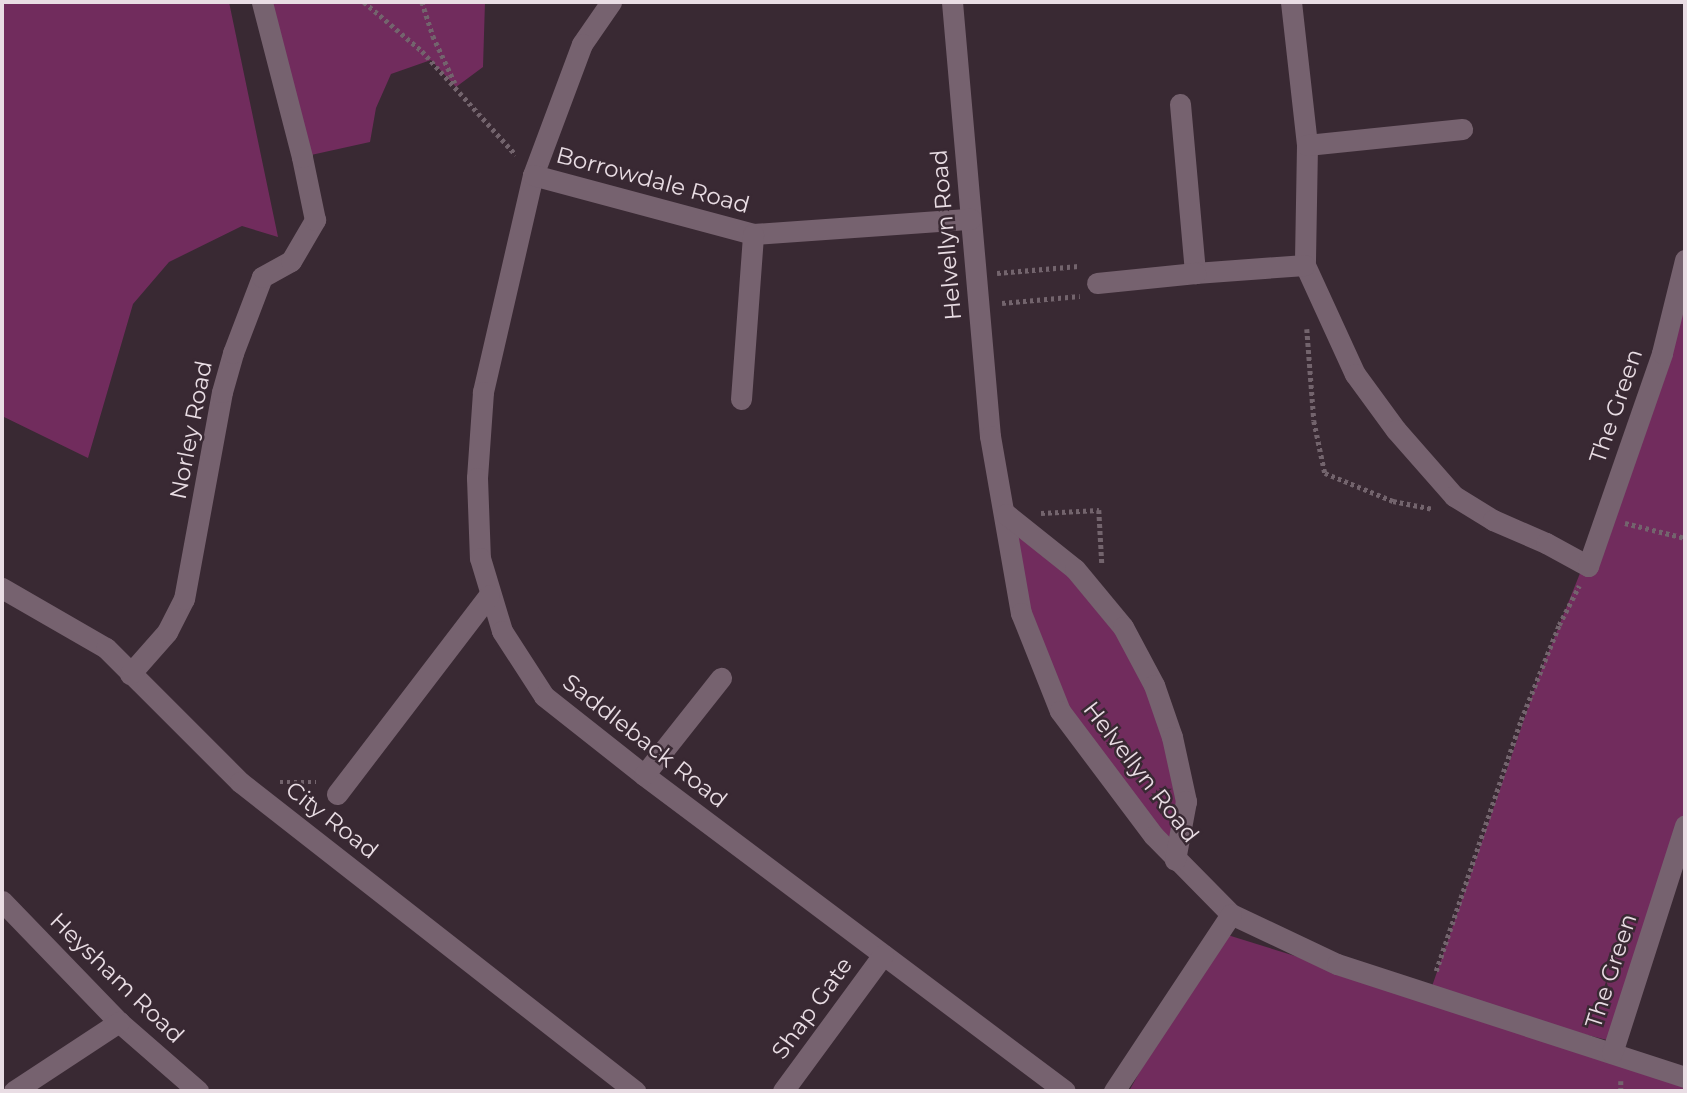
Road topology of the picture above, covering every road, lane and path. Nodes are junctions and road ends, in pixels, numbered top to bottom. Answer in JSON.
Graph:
{"nodes":[{"id":1,"x":262,"y":2,"type":"edge"},
{"id":2,"x":364,"y":2,"type":"edge"},
{"id":3,"x":422,"y":2,"type":"edge"},
{"id":4,"x":611,"y":2,"type":"edge"},
{"id":5,"x":952,"y":2,"type":"edge"},
{"id":6,"x":1292,"y":2,"type":"edge"},
{"id":7,"x":456,"y":87,"type":"junction"},
{"id":8,"x":1180,"y":104,"type":"dead end"},
{"id":9,"x":1462,"y":129,"type":"dead end"},
{"id":10,"x":1307,"y":145,"type":"junction"},
{"id":11,"x":533,"y":174,"type":"junction"},
{"id":12,"x":970,"y":219,"type":"junction"},
{"id":13,"x":753,"y":234,"type":"junction"},
{"id":14,"x":1685,"y":260,"type":"edge"},
{"id":15,"x":1305,"y":265,"type":"junction"},
{"id":16,"x":1195,"y":273,"type":"junction"},
{"id":17,"x":975,"y":275,"type":"junction"},
{"id":18,"x":1098,"y":283,"type":"junction"},
{"id":19,"x":979,"y":305,"type":"junction"},
{"id":20,"x":1307,"y":319,"type":"dead end"},
{"id":21,"x":741,"y":399,"type":"dead end"},
{"id":22,"x":1443,"y":511,"type":"dead end"},
{"id":23,"x":1006,"y":514,"type":"junction"},
{"id":24,"x":1605,"y":517,"type":"junction"},
{"id":25,"x":1685,"y":538,"type":"edge"},
{"id":26,"x":1102,"y":565,"type":"dead end"},
{"id":27,"x":1588,"y":566,"type":"junction"},
{"id":28,"x":2,"y":588,"type":"edge"},
{"id":29,"x":489,"y":595,"type":"junction"},
{"id":30,"x":130,"y":674,"type":"junction"},
{"id":31,"x":721,"y":678,"type":"dead end"},
{"id":32,"x":644,"y":775,"type":"junction"},
{"id":33,"x":240,"y":782,"type":"junction"},
{"id":34,"x":341,"y":788,"type":"joint"},
{"id":35,"x":1685,"y":825,"type":"edge"},
{"id":36,"x":1175,"y":860,"type":"junction"},
{"id":37,"x":2,"y":901,"type":"edge"},
{"id":38,"x":1231,"y":914,"type":"junction"},
{"id":39,"x":883,"y":955,"type":"junction"},
{"id":40,"x":1429,"y":995,"type":"junction"},
{"id":41,"x":118,"y":1022,"type":"junction"},
{"id":42,"x":1612,"y":1053,"type":"junction"},
{"id":43,"x":1685,"y":1077,"type":"edge"},
{"id":44,"x":14,"y":1091,"type":"edge"},
{"id":45,"x":198,"y":1091,"type":"edge"},
{"id":46,"x":635,"y":1091,"type":"edge"},
{"id":47,"x":783,"y":1091,"type":"edge"},
{"id":48,"x":1065,"y":1091,"type":"edge"},
{"id":49,"x":1114,"y":1091,"type":"edge"}],
"edges":[{"from":1,"to":30,"type":"street","name":"Norley Road"},
{"from":2,"to":7,"type":"path"},
{"from":3,"to":7,"type":"path"},
{"from":4,"to":11,"type":"street","name":"Saddleback Road"},
{"from":5,"to":12,"type":"street","name":"Helvellyn Road"},
{"from":6,"to":10,"type":"street"},
{"from":7,"to":11,"type":"path"},
{"from":8,"to":16,"type":"street"},
{"from":9,"to":10,"type":"street"},
{"from":10,"to":15,"type":"street"},
{"from":11,"to":13,"type":"street","name":"Borrowdale Road"},
{"from":11,"to":29,"type":"street","name":"Saddleback Road"},
{"from":12,"to":13,"type":"street","name":"Borrowdale Road"},
{"from":12,"to":17,"type":"street","name":"Helvellyn Road"},
{"from":13,"to":21,"type":"street"},
{"from":14,"to":24,"type":"street","name":"The Green"},
{"from":15,"to":16,"type":"street"},
{"from":15,"to":27,"type":"street"},
{"from":16,"to":18,"type":"street"},
{"from":17,"to":18,"type":"path"},
{"from":17,"to":19,"type":"street","name":"Helvellyn Road"},
{"from":18,"to":19,"type":"path"},
{"from":19,"to":23,"type":"street","name":"Helvellyn Road"},
{"from":20,"to":22,"type":"path"},
{"from":23,"to":26,"type":"path"},
{"from":23,"to":36,"type":"street","name":"Helvellyn Road"},
{"from":23,"to":36,"type":"street"},
{"from":24,"to":25,"type":"path"},
{"from":24,"to":27,"type":"street","name":"The Green"},
{"from":27,"to":40,"type":"path"},
{"from":28,"to":30,"type":"street","name":"City Road"},
{"from":29,"to":32,"type":"street","name":"Saddleback Road"},
{"from":29,"to":34,"type":"street"},
{"from":30,"to":33,"type":"street","name":"City Road"},
{"from":31,"to":32,"type":"street"},
{"from":32,"to":39,"type":"street","name":"Saddleback Road"},
{"from":33,"to":34,"type":"path"},
{"from":33,"to":46,"type":"street","name":"City Road"},
{"from":35,"to":42,"type":"street","name":"The Green"},
{"from":36,"to":38,"type":"street","name":"Helvellyn Road"},
{"from":37,"to":41,"type":"street","name":"Heysham Road"},
{"from":38,"to":40,"type":"street","name":"Helvellyn Road"},
{"from":38,"to":49,"type":"street"},
{"from":39,"to":47,"type":"street","name":"Shap Gate"},
{"from":39,"to":48,"type":"street","name":"Saddleback Road"},
{"from":40,"to":42,"type":"street","name":"Helvellyn Road"},
{"from":41,"to":44,"type":"street"},
{"from":41,"to":45,"type":"street","name":"Heysham Road"},
{"from":42,"to":43,"type":"street","name":"Helvellyn Road"}]}
